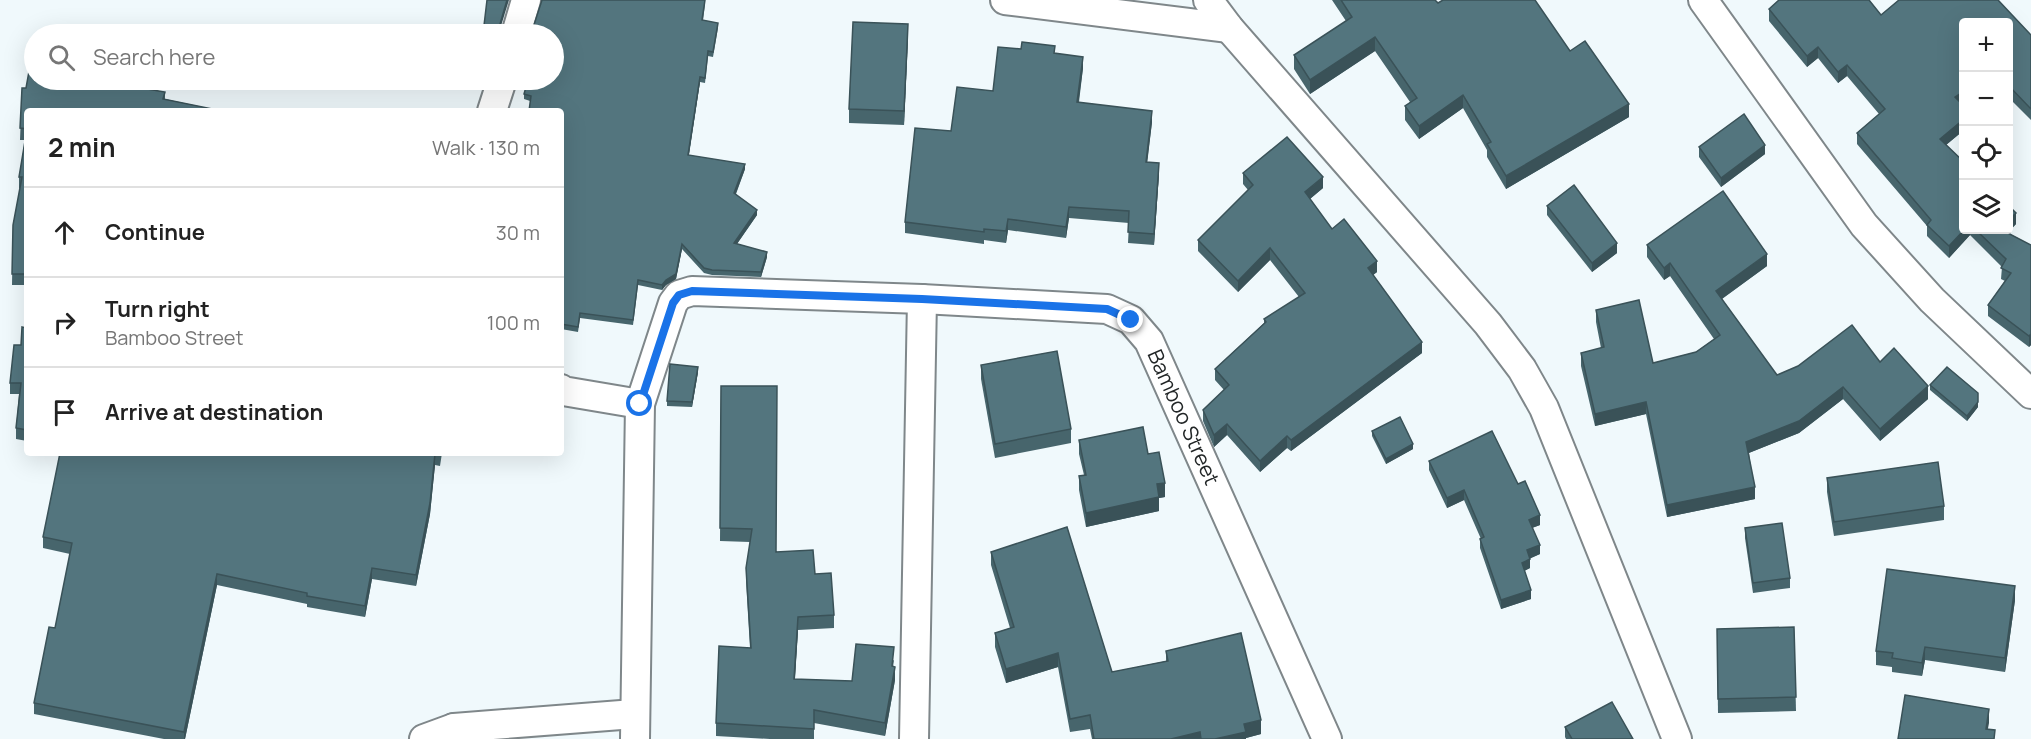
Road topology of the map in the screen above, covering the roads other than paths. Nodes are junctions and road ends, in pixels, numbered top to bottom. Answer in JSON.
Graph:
{"nodes":[{"id":1,"x":526,"y":0,"type":"edge"},
{"id":2,"x":1005,"y":0,"type":"edge"},
{"id":3,"x":1208,"y":0,"type":"edge"},
{"id":4,"x":1702,"y":0,"type":"edge"},
{"id":5,"x":519,"y":24,"type":"edge"},
{"id":6,"x":1229,"y":28,"type":"junction"},
{"id":7,"x":499,"y":90,"type":"edge"},
{"id":8,"x":493,"y":108,"type":"edge"},
{"id":9,"x":922,"y":299,"type":"junction"},
{"id":10,"x":564,"y":391,"type":"edge"},
{"id":11,"x":2031,"y":394,"type":"edge"},
{"id":12,"x":640,"y":404,"type":"junction"},
{"id":13,"x":635,"y":727,"type":"edge"},
{"id":14,"x":453,"y":733,"type":"edge"},
{"id":15,"x":424,"y":739,"type":"edge"},
{"id":16,"x":914,"y":739,"type":"edge"},
{"id":17,"x":1327,"y":739,"type":"edge"},
{"id":18,"x":1677,"y":739,"type":"edge"}],
"edges":[{"from":1,"to":5,"type":"street"},
{"from":2,"to":6,"type":"street"},
{"from":3,"to":6,"type":"street"},
{"from":4,"to":11,"type":"street"},
{"from":6,"to":18,"type":"street"},
{"from":7,"to":8,"type":"street"},
{"from":9,"to":12,"type":"street","name":"Bamboo Street"},
{"from":9,"to":16,"type":"street"},
{"from":9,"to":17,"type":"street","name":"Bamboo Street"},
{"from":10,"to":12,"type":"street"},
{"from":12,"to":13,"type":"street"},
{"from":13,"to":14,"type":"street"},
{"from":14,"to":15,"type":"street"}]}
